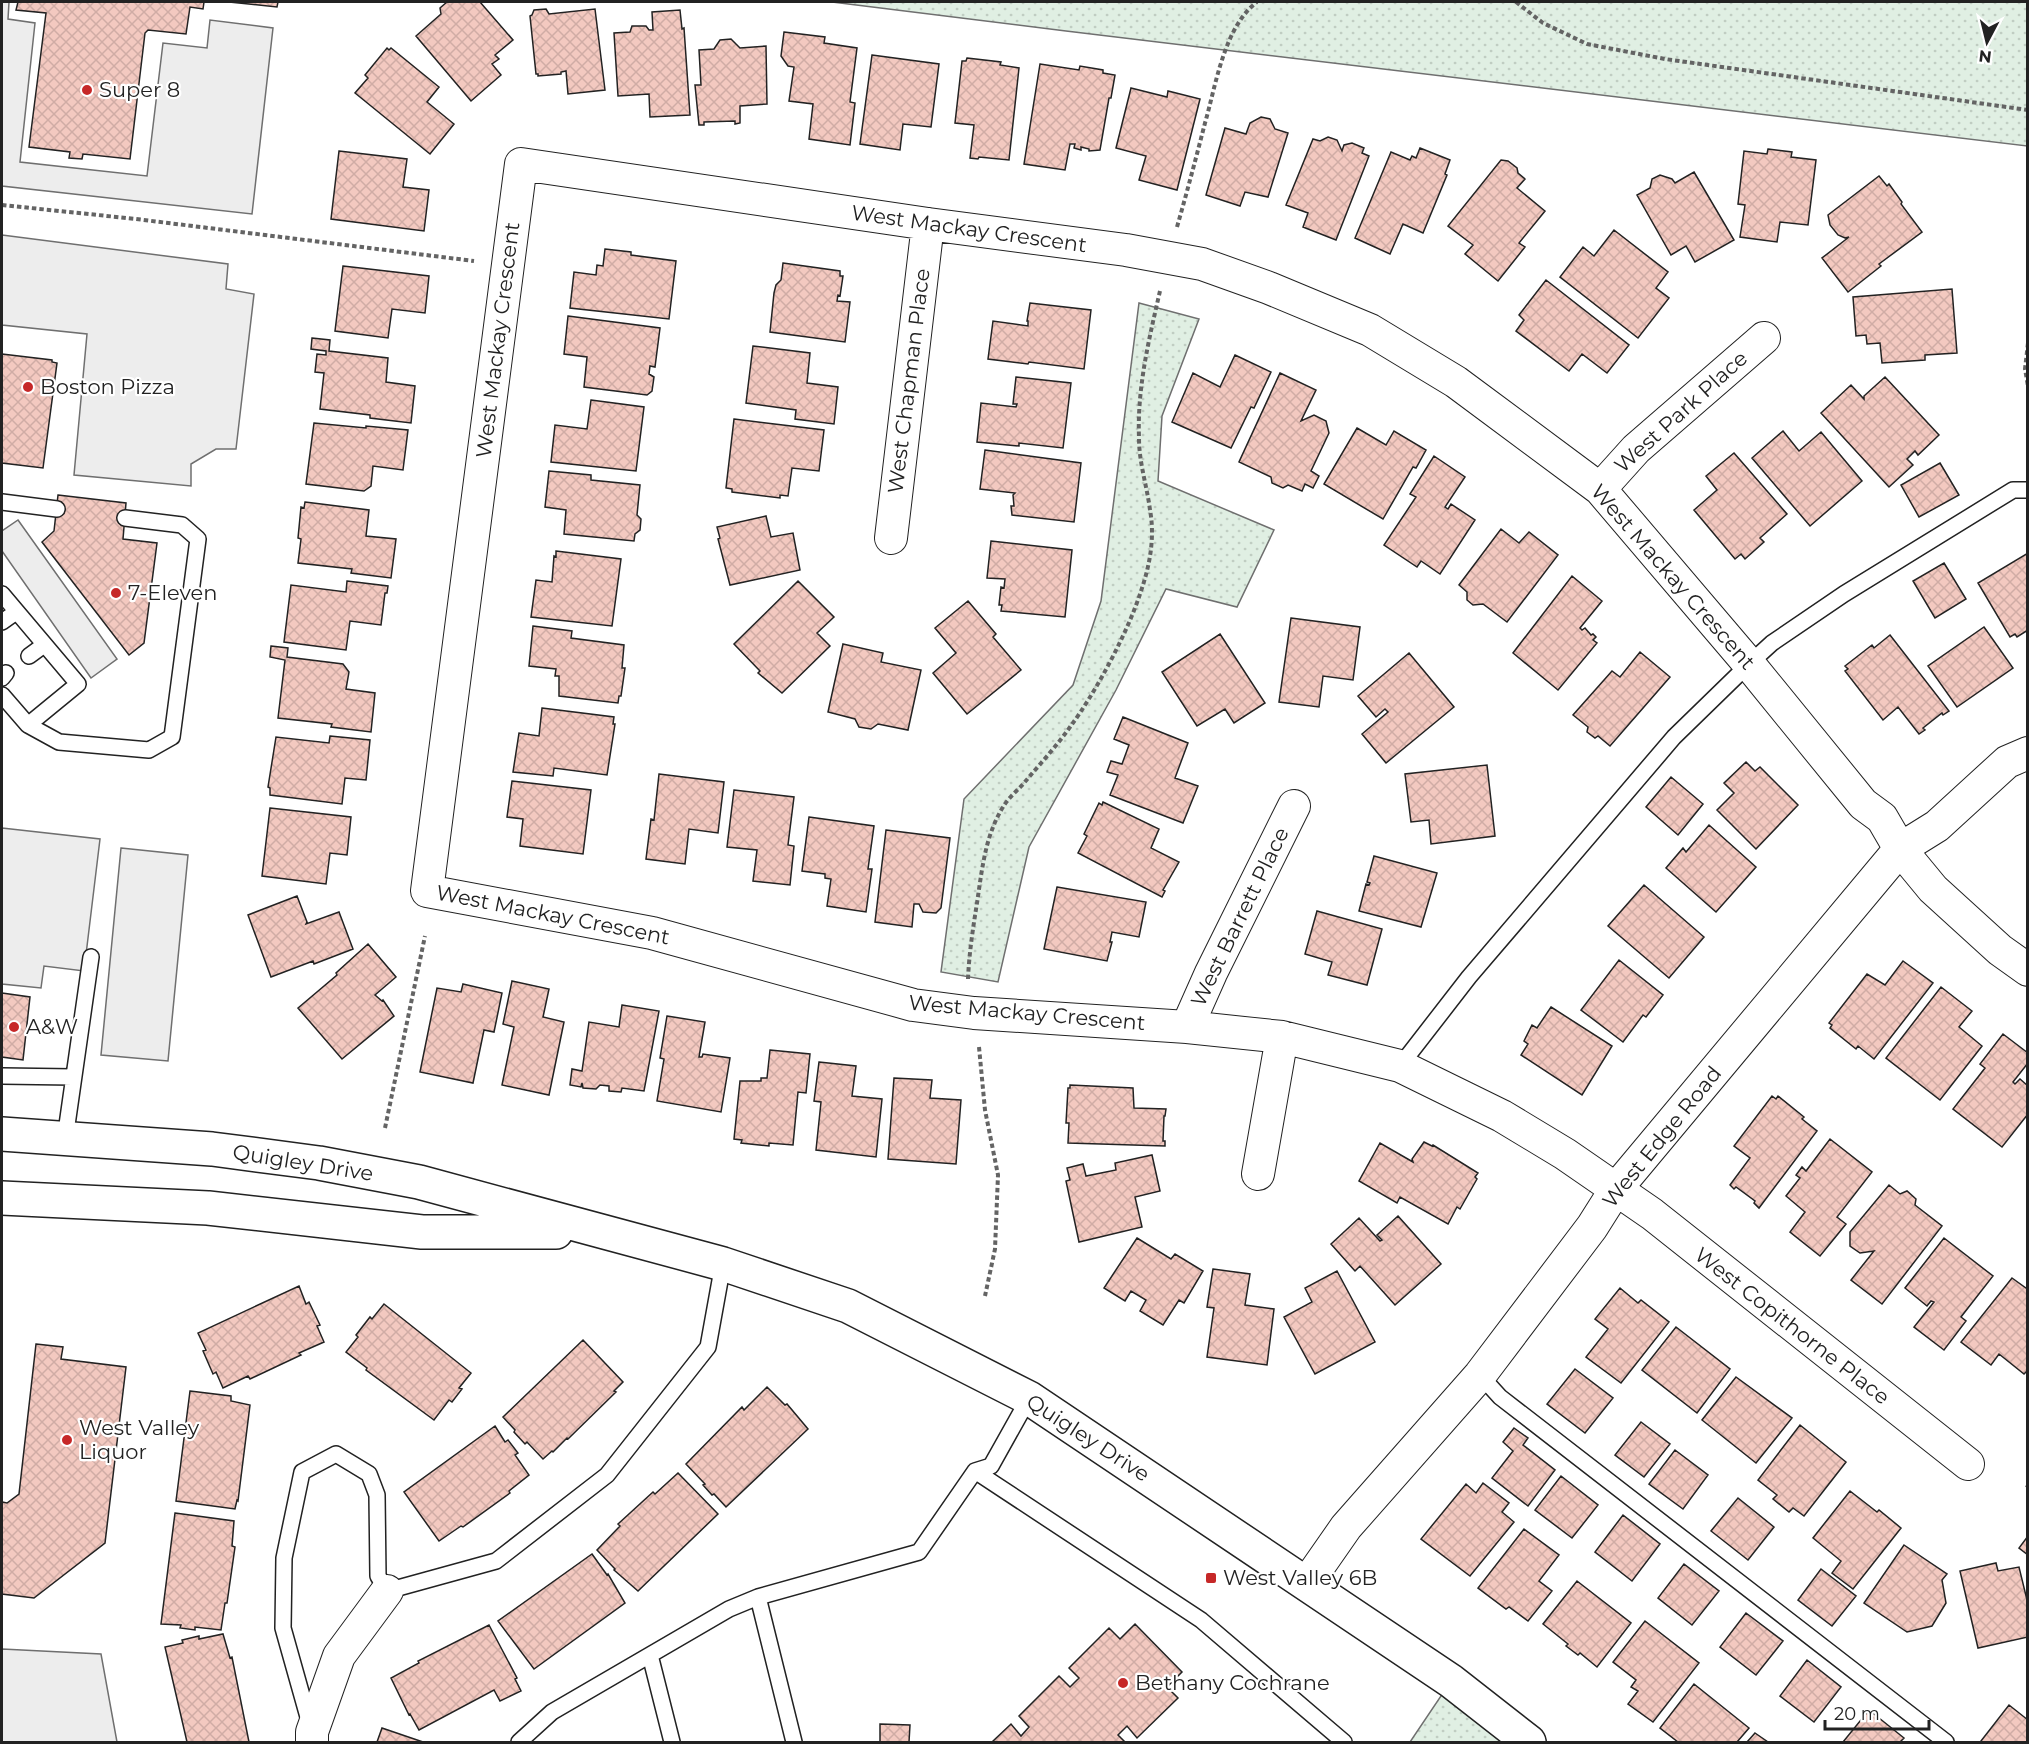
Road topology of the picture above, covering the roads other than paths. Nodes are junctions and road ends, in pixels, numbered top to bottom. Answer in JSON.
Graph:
{"nodes":[{"id":1,"x":928,"y":224,"type":"junction"},
{"id":2,"x":1764,"y":338,"type":"dead end"},
{"id":3,"x":1600,"y":489,"type":"junction"},
{"id":4,"x":2028,"y":489,"type":"edge"},
{"id":5,"x":2,"y":502,"type":"edge"},
{"id":6,"x":57,"y":509,"type":"dead end"},
{"id":7,"x":125,"y":518,"type":"dead end"},
{"id":8,"x":891,"y":538,"type":"dead end"},
{"id":9,"x":2,"y":594,"type":"edge"},
{"id":10,"x":16,"y":612,"type":"junction"},
{"id":11,"x":2,"y":622,"type":"edge"},
{"id":12,"x":44,"y":645,"type":"junction"},
{"id":13,"x":29,"y":656,"type":"dead end"},
{"id":14,"x":1749,"y":664,"type":"junction"},
{"id":15,"x":2,"y":695,"type":"edge"},
{"id":16,"x":28,"y":725,"type":"junction"},
{"id":17,"x":2028,"y":753,"type":"edge"},
{"id":18,"x":1294,"y":806,"type":"dead end"},
{"id":19,"x":1900,"y":849,"type":"junction"},
{"id":20,"x":91,"y":957,"type":"dead end"},
{"id":21,"x":2028,"y":970,"type":"edge"},
{"id":22,"x":1187,"y":1027,"type":"junction"},
{"id":23,"x":1282,"y":1037,"type":"junction"},
{"id":24,"x":1400,"y":1066,"type":"junction"},
{"id":25,"x":2,"y":1076,"type":"edge"},
{"id":26,"x":73,"y":1077,"type":"junction"},
{"id":27,"x":2,"y":1134,"type":"edge"},
{"id":28,"x":65,"y":1139,"type":"junction"},
{"id":29,"x":1258,"y":1174,"type":"dead end"},
{"id":30,"x":1616,"y":1189,"type":"junction"},
{"id":31,"x":2,"y":1198,"type":"edge"},
{"id":32,"x":597,"y":1232,"type":"junction"},
{"id":33,"x":723,"y":1264,"type":"junction"},
{"id":34,"x":1480,"y":1376,"type":"junction"},
{"id":35,"x":1029,"y":1398,"type":"junction"},
{"id":36,"x":1968,"y":1464,"type":"dead end"},
{"id":37,"x":975,"y":1471,"type":"junction"},
{"id":38,"x":1307,"y":1583,"type":"junction"},
{"id":39,"x":387,"y":1592,"type":"junction"},
{"id":40,"x":758,"y":1597,"type":"junction"},
{"id":41,"x":650,"y":1655,"type":"junction"},
{"id":42,"x":312,"y":1738,"type":"edge"},
{"id":43,"x":519,"y":1743,"type":"edge"},
{"id":44,"x":672,"y":1743,"type":"edge"},
{"id":45,"x":794,"y":1743,"type":"edge"},
{"id":46,"x":1344,"y":1743,"type":"edge"},
{"id":47,"x":1529,"y":1743,"type":"edge"},
{"id":48,"x":1946,"y":1743,"type":"edge"}],
"edges":[{"from":1,"to":3,"type":"street","name":"West Mackay Crescent"},
{"from":1,"to":8,"type":"street","name":"West Chapman Place"},
{"from":1,"to":22,"type":"street","name":"West Mackay Crescent"},
{"from":2,"to":3,"type":"street","name":"West Park Place"},
{"from":3,"to":14,"type":"street","name":"West Mackay Crescent"},
{"from":4,"to":14,"type":"lane"},
{"from":5,"to":6,"type":"lane"},
{"from":7,"to":16,"type":"lane"},
{"from":9,"to":10,"type":"lane"},
{"from":10,"to":11,"type":"lane"},
{"from":10,"to":12,"type":"lane"},
{"from":12,"to":13,"type":"lane"},
{"from":12,"to":16,"type":"lane"},
{"from":14,"to":19,"type":"street","name":"West Mackay Crescent"},
{"from":14,"to":24,"type":"lane"},
{"from":15,"to":16,"type":"lane"},
{"from":17,"to":19,"type":"street","name":"West Edge Road"},
{"from":18,"to":22,"type":"street","name":"West Barrett Place"},
{"from":19,"to":21,"type":"street","name":"West Mackay Crescent"},
{"from":19,"to":30,"type":"street","name":"West Edge Road"},
{"from":20,"to":26,"type":"lane"},
{"from":22,"to":23,"type":"street","name":"West Mackay Crescent"},
{"from":23,"to":24,"type":"street","name":"West Mackay Crescent"},
{"from":23,"to":29,"type":"street"},
{"from":24,"to":30,"type":"street","name":"West Mackay Crescent"},
{"from":25,"to":26,"type":"lane"},
{"from":26,"to":28,"type":"lane"},
{"from":27,"to":28,"type":"street","name":"Quigley Drive"},
{"from":28,"to":32,"type":"street","name":"Quigley Drive"},
{"from":30,"to":34,"type":"street","name":"West Edge Road"},
{"from":30,"to":36,"type":"street","name":"West Copithorne Place"},
{"from":31,"to":32,"type":"street","name":"Quigley Drive"},
{"from":32,"to":33,"type":"street","name":"Quigley Drive"},
{"from":33,"to":35,"type":"street","name":"Quigley Drive"},
{"from":33,"to":39,"type":"lane"},
{"from":34,"to":38,"type":"street","name":"West Edge Road"},
{"from":34,"to":48,"type":"lane"},
{"from":35,"to":37,"type":"lane"},
{"from":35,"to":38,"type":"street","name":"Quigley Drive"},
{"from":37,"to":40,"type":"lane"},
{"from":37,"to":46,"type":"lane"},
{"from":38,"to":47,"type":"street","name":"Quigley Drive"},
{"from":39,"to":42,"type":"street"},
{"from":39,"to":42,"type":"lane"},
{"from":40,"to":41,"type":"lane"},
{"from":40,"to":45,"type":"lane"},
{"from":41,"to":43,"type":"lane"},
{"from":41,"to":44,"type":"lane"}]}
